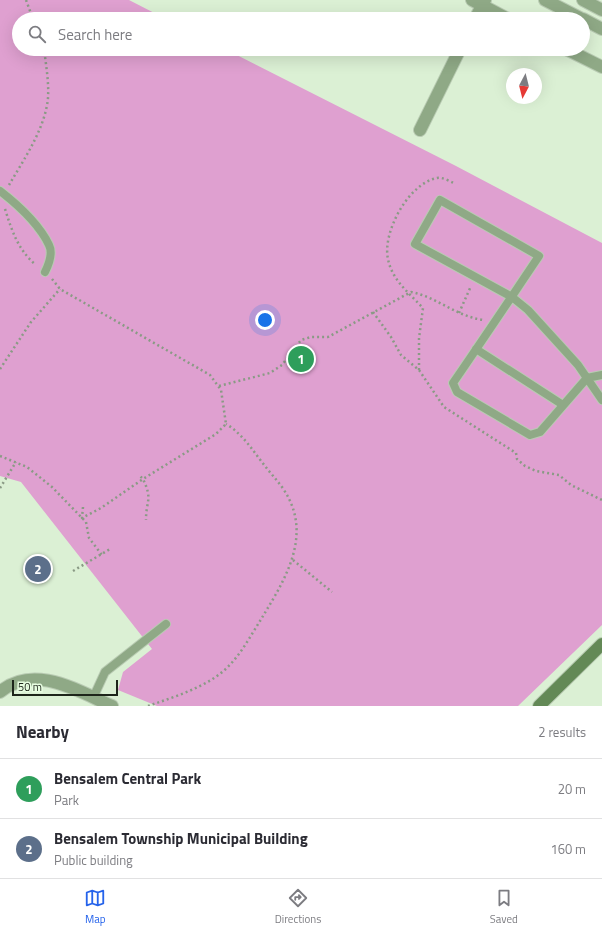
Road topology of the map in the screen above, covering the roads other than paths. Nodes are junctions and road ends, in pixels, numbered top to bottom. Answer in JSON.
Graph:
{"nodes":[{"id":1,"x":545,"y":0,"type":"edge"},
{"id":2,"x":583,"y":0,"type":"edge"},
{"id":3,"x":480,"y":2,"type":"edge"},
{"id":4,"x":602,"y":10,"type":"edge"},
{"id":5,"x":477,"y":12,"type":"edge"},
{"id":6,"x":496,"y":12,"type":"edge"},
{"id":7,"x":569,"y":12,"type":"edge"},
{"id":8,"x":590,"y":23,"type":"edge"},
{"id":9,"x":602,"y":29,"type":"edge"},
{"id":10,"x":457,"y":56,"type":"edge"},
{"id":11,"x":580,"y":56,"type":"edge"},
{"id":12,"x":602,"y":67,"type":"edge"},
{"id":13,"x":420,"y":130,"type":"dead end"},
{"id":14,"x":3,"y":194,"type":"edge"},
{"id":15,"x":45,"y":272,"type":"road end"},
{"id":16,"x":512,"y":297,"type":"junction"},
{"id":17,"x":476,"y":349,"type":"junction"},
{"id":18,"x":602,"y":375,"type":"edge"},
{"id":19,"x":587,"y":378,"type":"junction"},
{"id":20,"x":602,"y":400,"type":"edge"},
{"id":21,"x":563,"y":405,"type":"junction"},
{"id":22,"x":166,"y":624,"type":"dead end"},
{"id":23,"x":602,"y":645,"type":"edge"},
{"id":24,"x":0,"y":692,"type":"edge"},
{"id":25,"x":93,"y":698,"type":"junction"},
{"id":26,"x":112,"y":706,"type":"edge"},
{"id":27,"x":539,"y":706,"type":"edge"}],
"edges":[{"from":1,"to":7,"type":"street"},
{"from":2,"to":4,"type":"street"},
{"from":3,"to":5,"type":"street"},
{"from":3,"to":6,"type":"street"},
{"from":8,"to":9,"type":"street"},
{"from":10,"to":13,"type":"street"},
{"from":11,"to":12,"type":"street"},
{"from":14,"to":15,"type":"lane"},
{"from":16,"to":16,"type":"lane"},
{"from":16,"to":17,"type":"lane"},
{"from":16,"to":19,"type":"lane"},
{"from":17,"to":21,"type":"lane"},
{"from":17,"to":21,"type":"lane"},
{"from":18,"to":19,"type":"lane"},
{"from":19,"to":20,"type":"lane"},
{"from":19,"to":21,"type":"lane"},
{"from":22,"to":25,"type":"lane"},
{"from":23,"to":27,"type":"main road"},
{"from":24,"to":25,"type":"street"},
{"from":25,"to":26,"type":"street"}]}
